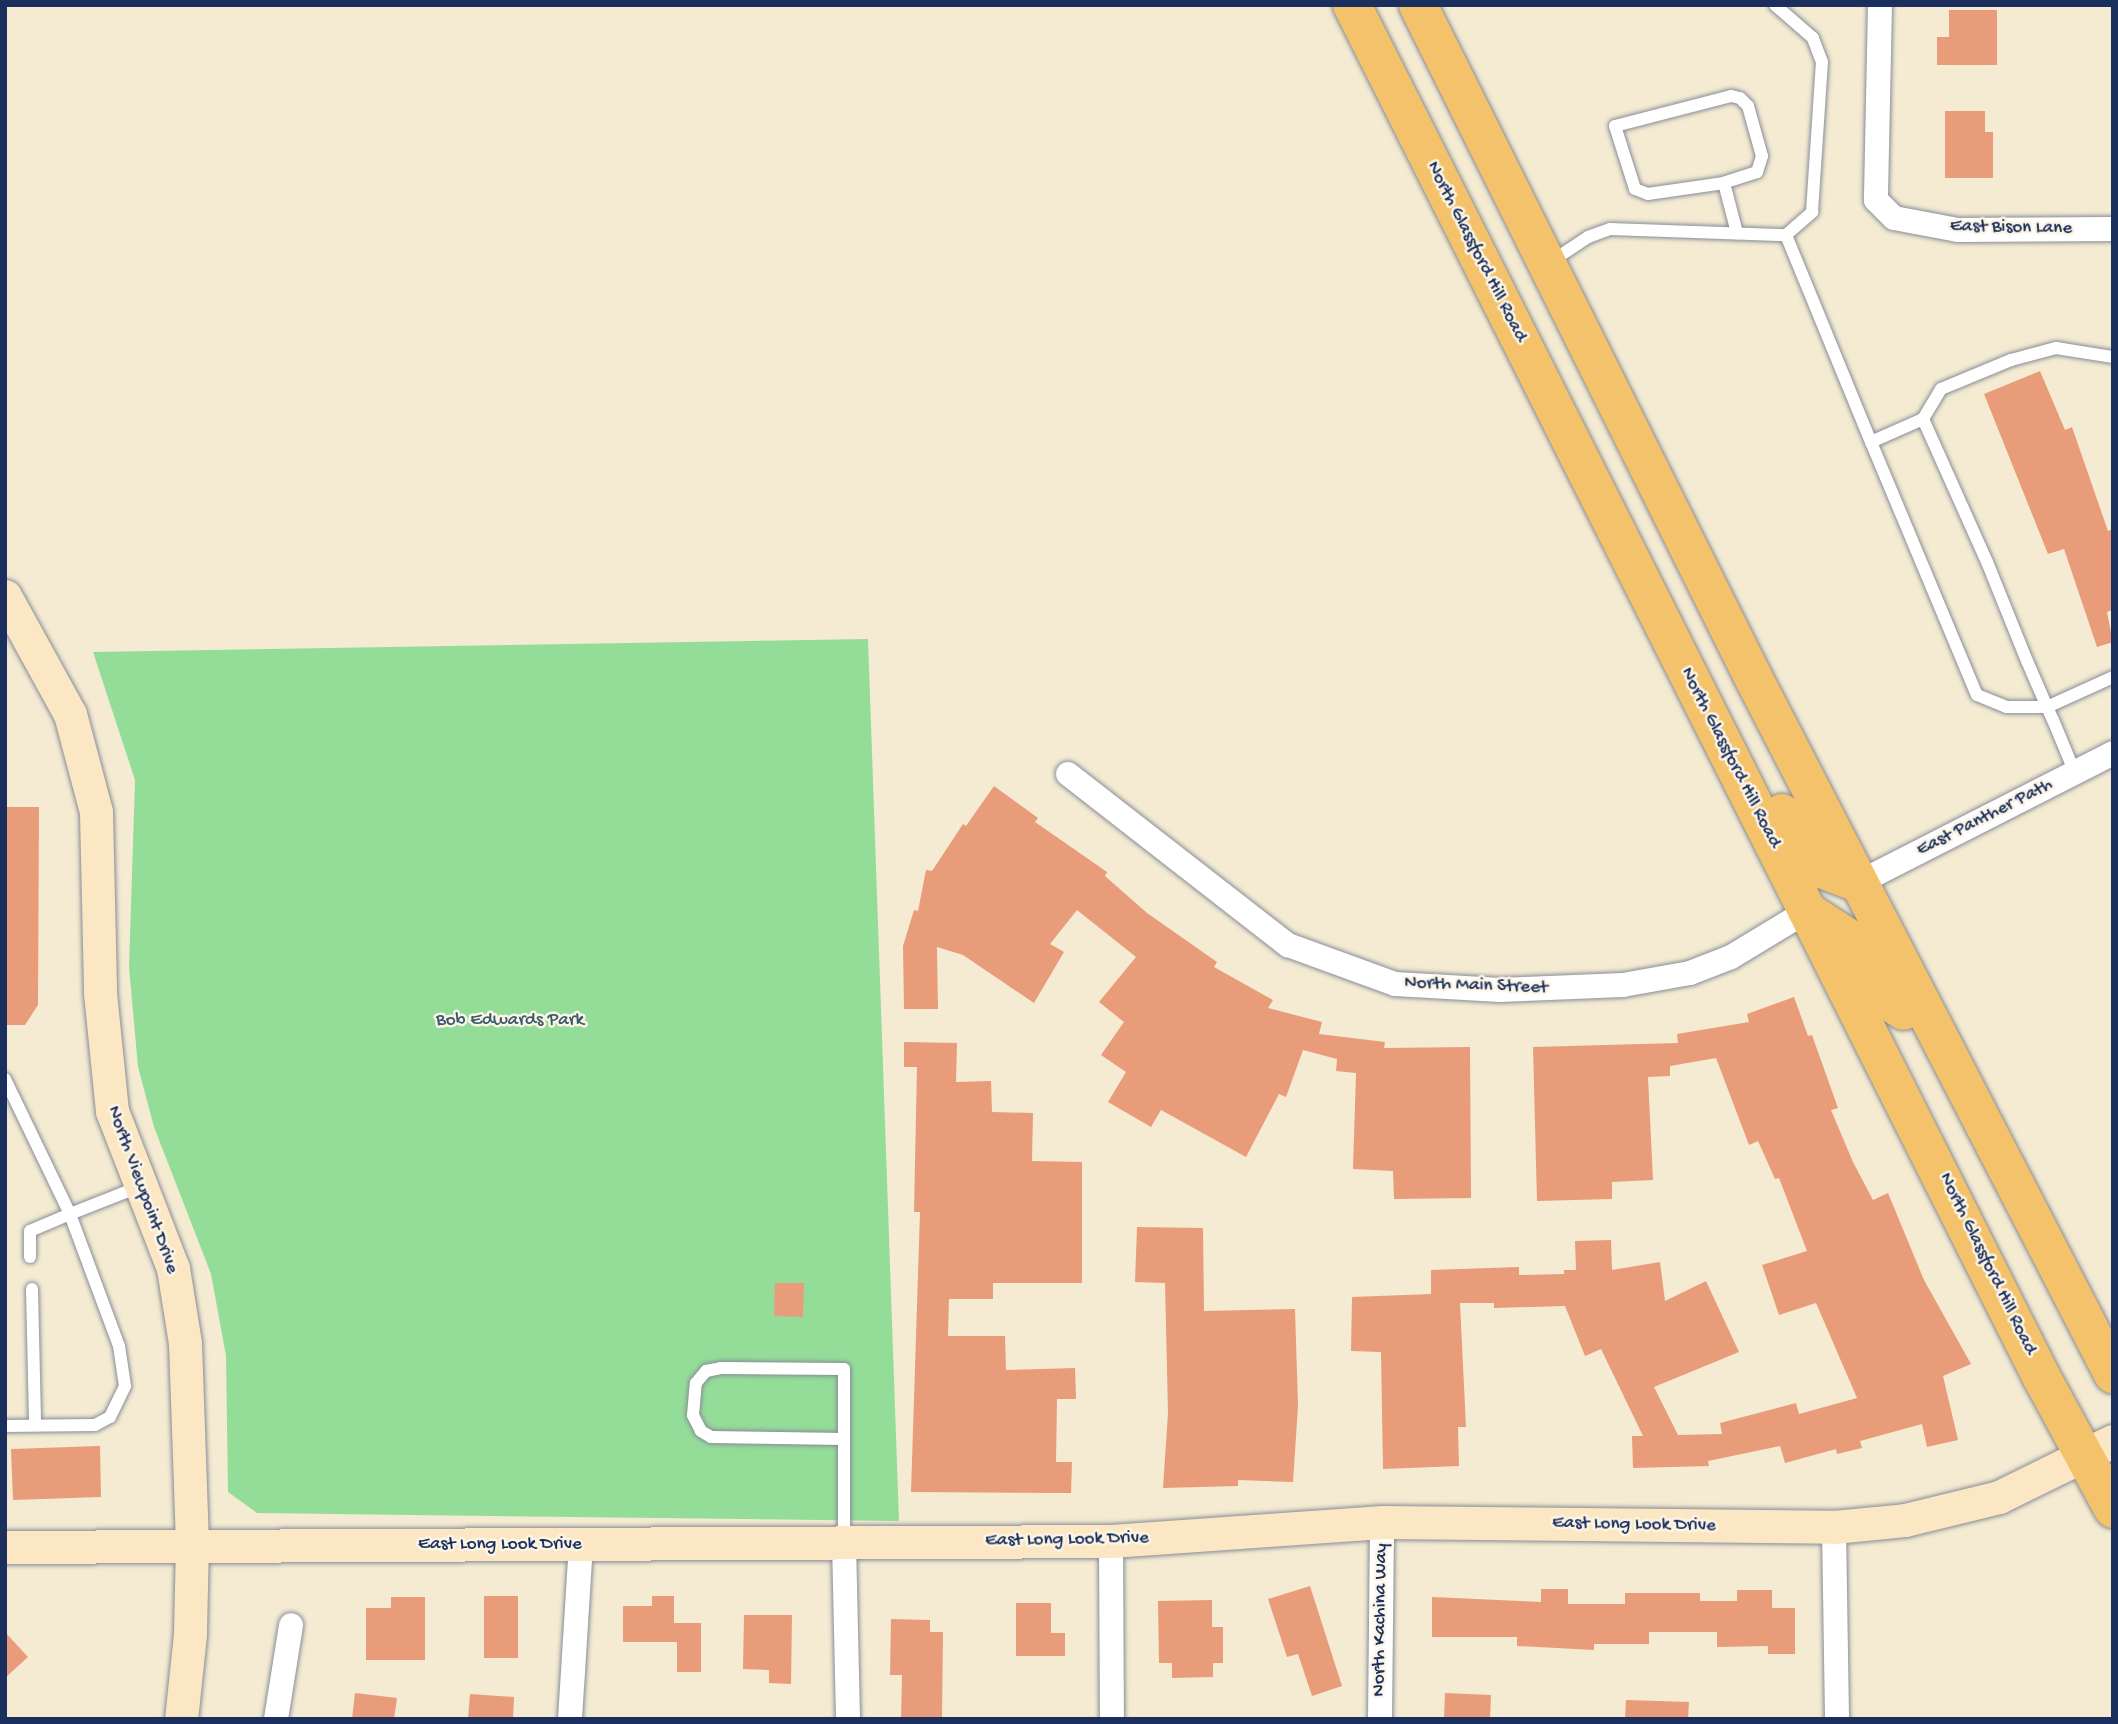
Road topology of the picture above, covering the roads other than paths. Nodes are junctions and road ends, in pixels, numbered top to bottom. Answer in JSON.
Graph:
{"nodes":[{"id":1,"x":1352,"y":5,"type":"edge"},
{"id":2,"x":1418,"y":5,"type":"edge"},
{"id":3,"x":1774,"y":5,"type":"edge"},
{"id":4,"x":1880,"y":5,"type":"edge"},
{"id":5,"x":1724,"y":183,"type":"junction"},
{"id":6,"x":2113,"y":229,"type":"edge"},
{"id":7,"x":1737,"y":233,"type":"junction"},
{"id":8,"x":1786,"y":235,"type":"junction"},
{"id":9,"x":1547,"y":264,"type":"junction"},
{"id":10,"x":2113,"y":357,"type":"edge"},
{"id":11,"x":1923,"y":419,"type":"junction"},
{"id":12,"x":1871,"y":442,"type":"junction"},
{"id":13,"x":5,"y":596,"type":"edge"},
{"id":14,"x":14,"y":632,"type":"edge"},
{"id":15,"x":2113,"y":677,"type":"edge"},
{"id":16,"x":2047,"y":707,"type":"junction"},
{"id":17,"x":1727,"y":752,"type":"junction"},
{"id":18,"x":2113,"y":753,"type":"edge"},
{"id":19,"x":2075,"y":773,"type":"junction"},
{"id":20,"x":1068,"y":774,"type":"dead end"},
{"id":21,"x":1858,"y":883,"type":"junction"},
{"id":22,"x":1807,"y":911,"type":"junction"},
{"id":23,"x":1935,"y":1031,"type":"junction"},
{"id":24,"x":5,"y":1079,"type":"edge"},
{"id":25,"x":141,"y":1186,"type":"junction"},
{"id":26,"x":71,"y":1214,"type":"junction"},
{"id":27,"x":30,"y":1257,"type":"dead end"},
{"id":28,"x":32,"y":1289,"type":"dead end"},
{"id":29,"x":2113,"y":1374,"type":"edge"},
{"id":30,"x":35,"y":1425,"type":"junction"},
{"id":31,"x":5,"y":1426,"type":"edge"},
{"id":32,"x":844,"y":1439,"type":"junction"},
{"id":33,"x":2098,"y":1448,"type":"edge"},
{"id":34,"x":2113,"y":1509,"type":"edge"},
{"id":35,"x":1382,"y":1522,"type":"junction"},
{"id":36,"x":1834,"y":1527,"type":"junction"},
{"id":37,"x":1111,"y":1541,"type":"junction"},
{"id":38,"x":844,"y":1542,"type":"junction"},
{"id":39,"x":192,"y":1543,"type":"junction"},
{"id":40,"x":581,"y":1546,"type":"junction"},
{"id":41,"x":5,"y":1547,"type":"edge"},
{"id":42,"x":291,"y":1625,"type":"dead end"},
{"id":43,"x":181,"y":1719,"type":"edge"},
{"id":44,"x":276,"y":1719,"type":"edge"},
{"id":45,"x":570,"y":1719,"type":"edge"},
{"id":46,"x":848,"y":1719,"type":"edge"},
{"id":47,"x":1112,"y":1719,"type":"edge"},
{"id":48,"x":1380,"y":1719,"type":"edge"},
{"id":49,"x":1837,"y":1719,"type":"edge"}],
"edges":[{"from":1,"to":17,"type":"main road","name":"North Glassford Hill Road"},
{"from":2,"to":9,"type":"main road"},
{"from":3,"to":8,"type":"lane"},
{"from":4,"to":6,"type":"street","name":"East Bison Lane"},
{"from":5,"to":5,"type":"lane"},
{"from":5,"to":7,"type":"lane"},
{"from":7,"to":8,"type":"lane"},
{"from":7,"to":9,"type":"lane"},
{"from":8,"to":12,"type":"lane"},
{"from":9,"to":21,"type":"main road"},
{"from":10,"to":11,"type":"lane"},
{"from":11,"to":12,"type":"lane"},
{"from":11,"to":16,"type":"lane"},
{"from":12,"to":16,"type":"lane"},
{"from":13,"to":14,"type":"street","name":"North Viewpoint Drive"},
{"from":14,"to":25,"type":"street","name":"North Viewpoint Drive"},
{"from":15,"to":16,"type":"lane"},
{"from":16,"to":19,"type":"lane"},
{"from":17,"to":21,"type":"main road"},
{"from":17,"to":22,"type":"main road","name":"North Glassford Hill Road"},
{"from":18,"to":19,"type":"street","name":"East Panther Path"},
{"from":19,"to":21,"type":"street","name":"East Panther Path"},
{"from":20,"to":22,"type":"street","name":"North Main Street"},
{"from":21,"to":23,"type":"main road"},
{"from":22,"to":23,"type":"main road"},
{"from":22,"to":33,"type":"main road","name":"North Glassford Hill Road"},
{"from":23,"to":29,"type":"main road"},
{"from":24,"to":26,"type":"lane"},
{"from":25,"to":26,"type":"lane"},
{"from":25,"to":39,"type":"street","name":"North Viewpoint Drive"},
{"from":26,"to":27,"type":"lane"},
{"from":26,"to":30,"type":"lane"},
{"from":28,"to":30,"type":"lane"},
{"from":30,"to":31,"type":"lane"},
{"from":32,"to":32,"type":"lane"},
{"from":32,"to":38,"type":"lane"},
{"from":33,"to":34,"type":"main road","name":"North Glassford Hill Road"},
{"from":33,"to":36,"type":"street","name":"East Long Look Drive"},
{"from":35,"to":36,"type":"street","name":"East Long Look Drive"},
{"from":35,"to":37,"type":"street","name":"East Long Look Drive"},
{"from":35,"to":48,"type":"street","name":"North Kachina Way"},
{"from":36,"to":49,"type":"street"},
{"from":37,"to":38,"type":"street","name":"East Long Look Drive"},
{"from":37,"to":47,"type":"street"},
{"from":38,"to":40,"type":"street","name":"East Long Look Drive"},
{"from":38,"to":46,"type":"street"},
{"from":39,"to":40,"type":"street","name":"East Long Look Drive"},
{"from":39,"to":41,"type":"street","name":"East Long Look Drive"},
{"from":39,"to":43,"type":"street","name":"North Viewpoint Drive"},
{"from":40,"to":45,"type":"street"},
{"from":42,"to":44,"type":"street"}]}
